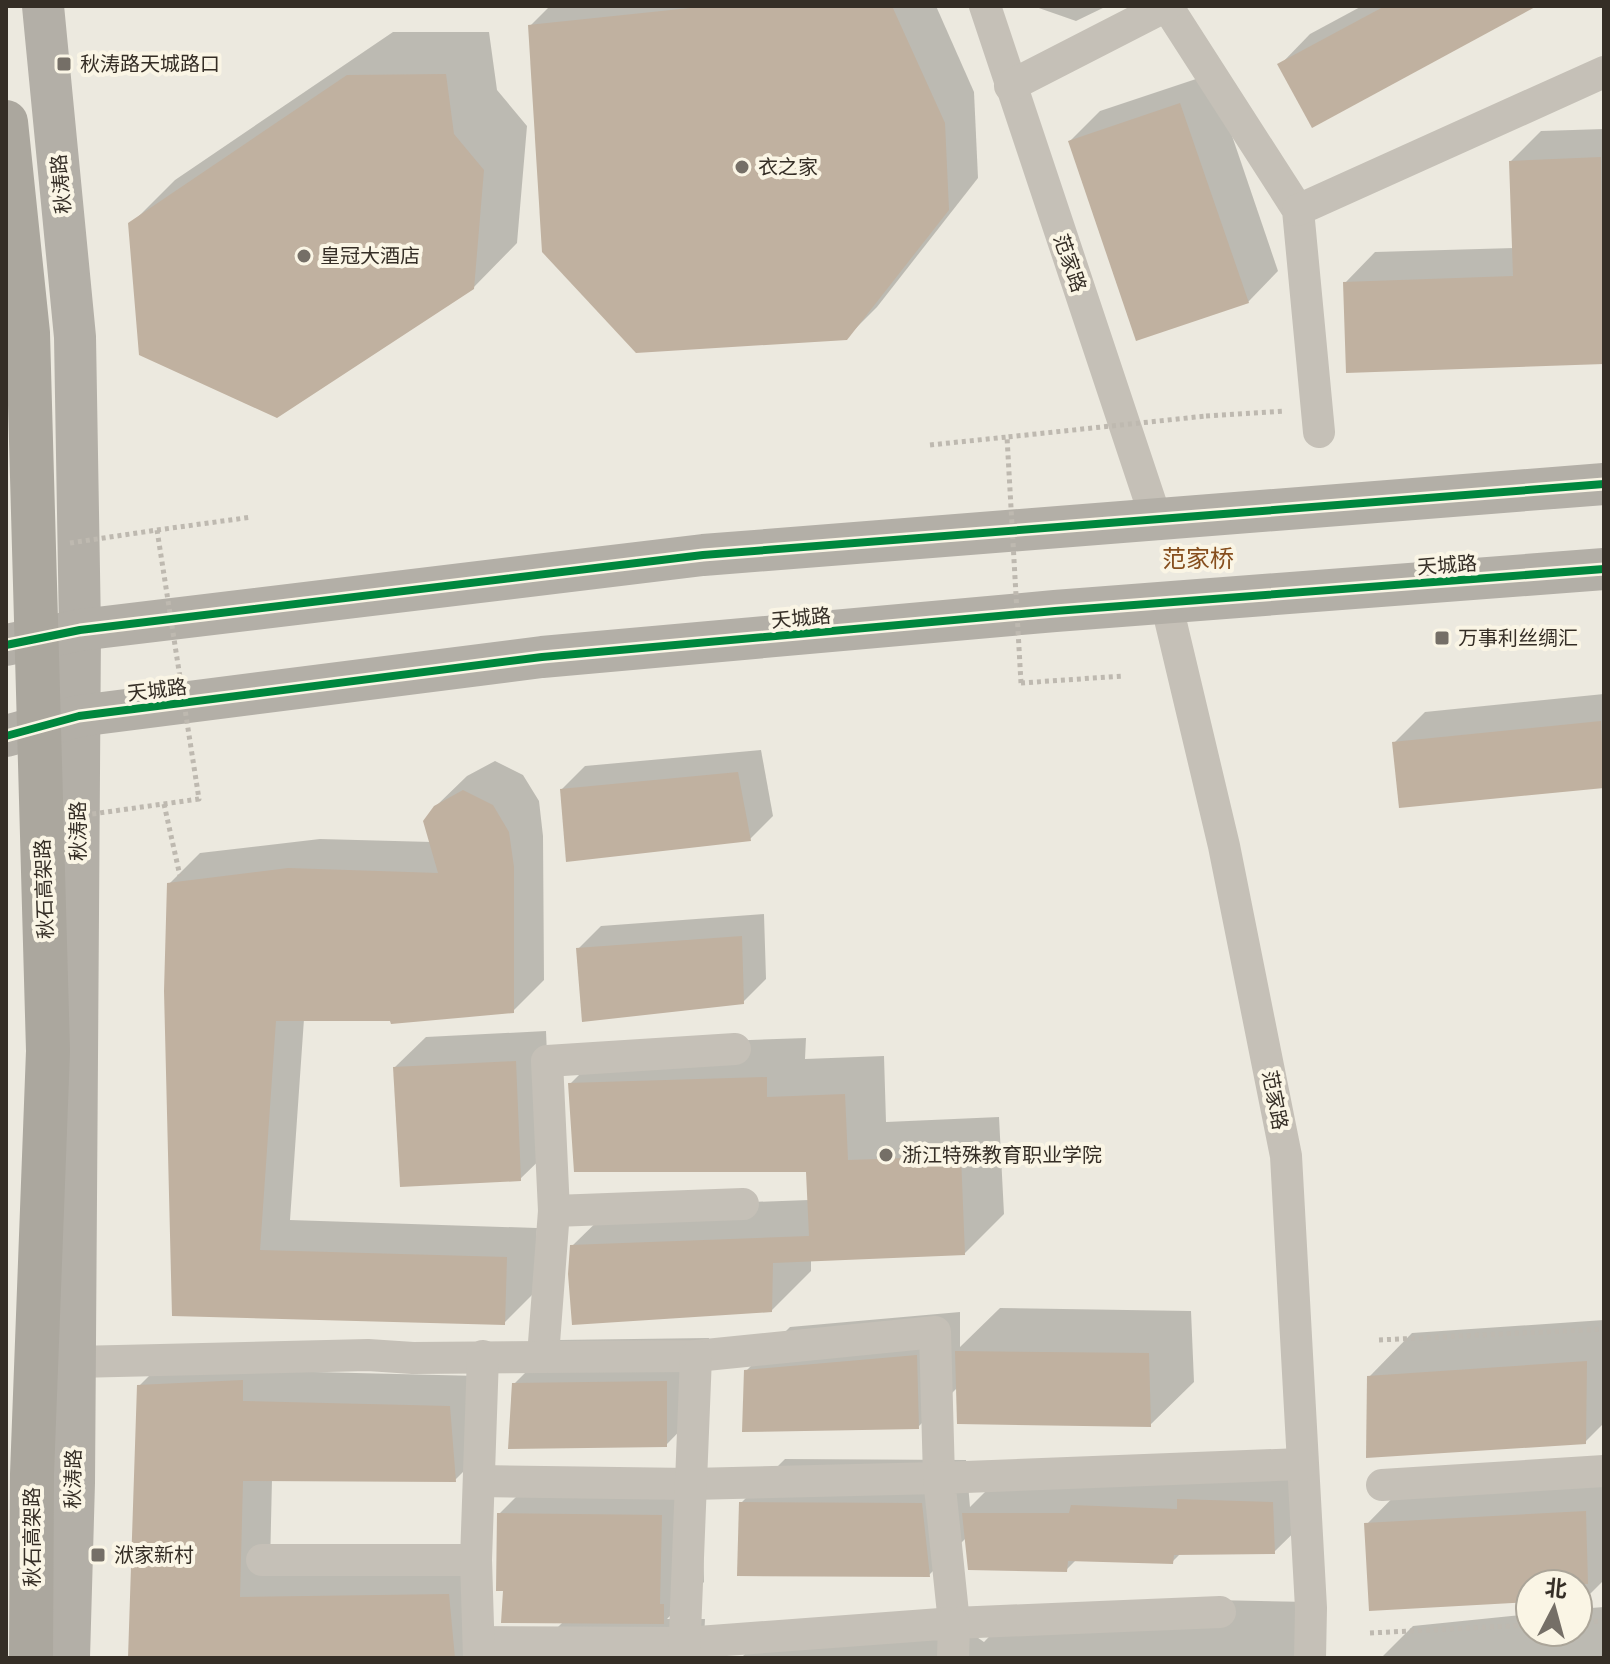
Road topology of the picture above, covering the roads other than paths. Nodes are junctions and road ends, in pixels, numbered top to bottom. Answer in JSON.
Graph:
{"nodes":[{"id":1,"x":43,"y":6,"type":"edge"},
{"id":2,"x":985,"y":6,"type":"edge"},
{"id":3,"x":1166,"y":6,"type":"edge"},
{"id":4,"x":1604,"y":72,"type":"edge"},
{"id":5,"x":1010,"y":86,"type":"junction"},
{"id":6,"x":6,"y":122,"type":"edge"},
{"id":7,"x":1298,"y":210,"type":"junction"},
{"id":8,"x":1319,"y":432,"type":"dead end"},
{"id":9,"x":1604,"y":484,"type":"edge"},
{"id":10,"x":1156,"y":519,"type":"junction"},
{"id":11,"x":1604,"y":569,"type":"edge"},
{"id":12,"x":1166,"y":602,"type":"junction"},
{"id":13,"x":80,"y":630,"type":"junction"},
{"id":14,"x":6,"y":645,"type":"edge"},
{"id":15,"x":79,"y":716,"type":"junction"},
{"id":16,"x":6,"y":736,"type":"edge"},
{"id":17,"x":735,"y":1049,"type":"dead end"},
{"id":18,"x":743,"y":1204,"type":"dead end"},
{"id":19,"x":554,"y":1211,"type":"junction"},
{"id":20,"x":483,"y":1356,"type":"junction"},
{"id":21,"x":543,"y":1356,"type":"junction"},
{"id":22,"x":696,"y":1356,"type":"junction"},
{"id":23,"x":75,"y":1362,"type":"junction"},
{"id":24,"x":1301,"y":1464,"type":"junction"},
{"id":25,"x":1604,"y":1471,"type":"edge"},
{"id":26,"x":939,"y":1478,"type":"junction"},
{"id":27,"x":479,"y":1481,"type":"junction"},
{"id":28,"x":691,"y":1484,"type":"junction"},
{"id":29,"x":1382,"y":1485,"type":"dead end"},
{"id":30,"x":262,"y":1560,"type":"dead end"},
{"id":31,"x":476,"y":1560,"type":"junction"},
{"id":32,"x":1220,"y":1612,"type":"dead end"},
{"id":33,"x":954,"y":1623,"type":"junction"},
{"id":34,"x":479,"y":1650,"type":"edge"},
{"id":35,"x":684,"y":1651,"type":"edge"},
{"id":36,"x":31,"y":1658,"type":"edge"},
{"id":37,"x":69,"y":1658,"type":"edge"},
{"id":38,"x":953,"y":1658,"type":"edge"},
{"id":39,"x":1310,"y":1658,"type":"edge"}],
"edges":[{"from":1,"to":13,"type":"main road","name":"秋涛路"},
{"from":2,"to":5,"type":"street","name":"范家路"},
{"from":3,"to":5,"type":"street"},
{"from":3,"to":7,"type":"street"},
{"from":4,"to":7,"type":"street"},
{"from":5,"to":10,"type":"street","name":"范家路"},
{"from":6,"to":36,"type":"highway","name":"秋石高架路","bridge":true},
{"from":7,"to":8,"type":"street"},
{"from":9,"to":10,"type":"main road"},
{"from":10,"to":13,"type":"main road"},
{"from":11,"to":12,"type":"main road","name":"天城路"},
{"from":12,"to":15,"type":"main road","name":"天城路"},
{"from":12,"to":24,"type":"street","name":"范家路"},
{"from":13,"to":14,"type":"main road"},
{"from":13,"to":15,"type":"main road","name":"秋涛路"},
{"from":15,"to":16,"type":"main road","name":"天城路"},
{"from":15,"to":23,"type":"main road","name":"秋涛路"},
{"from":17,"to":19,"type":"street"},
{"from":18,"to":19,"type":"street"},
{"from":19,"to":21,"type":"street"},
{"from":20,"to":21,"type":"street"},
{"from":20,"to":23,"type":"street"},
{"from":20,"to":27,"type":"street"},
{"from":21,"to":22,"type":"street"},
{"from":22,"to":26,"type":"street"},
{"from":22,"to":28,"type":"street"},
{"from":23,"to":37,"type":"main road","name":"秋涛路"},
{"from":24,"to":26,"type":"street"},
{"from":24,"to":39,"type":"street","name":"范家路"},
{"from":25,"to":29,"type":"street"},
{"from":26,"to":28,"type":"street"},
{"from":26,"to":33,"type":"street"},
{"from":27,"to":28,"type":"street"},
{"from":27,"to":31,"type":"street"},
{"from":28,"to":35,"type":"street"},
{"from":30,"to":31,"type":"street"},
{"from":31,"to":34,"type":"street"},
{"from":32,"to":33,"type":"street"},
{"from":33,"to":35,"type":"street"},
{"from":33,"to":38,"type":"street"},
{"from":34,"to":35,"type":"street"}]}
